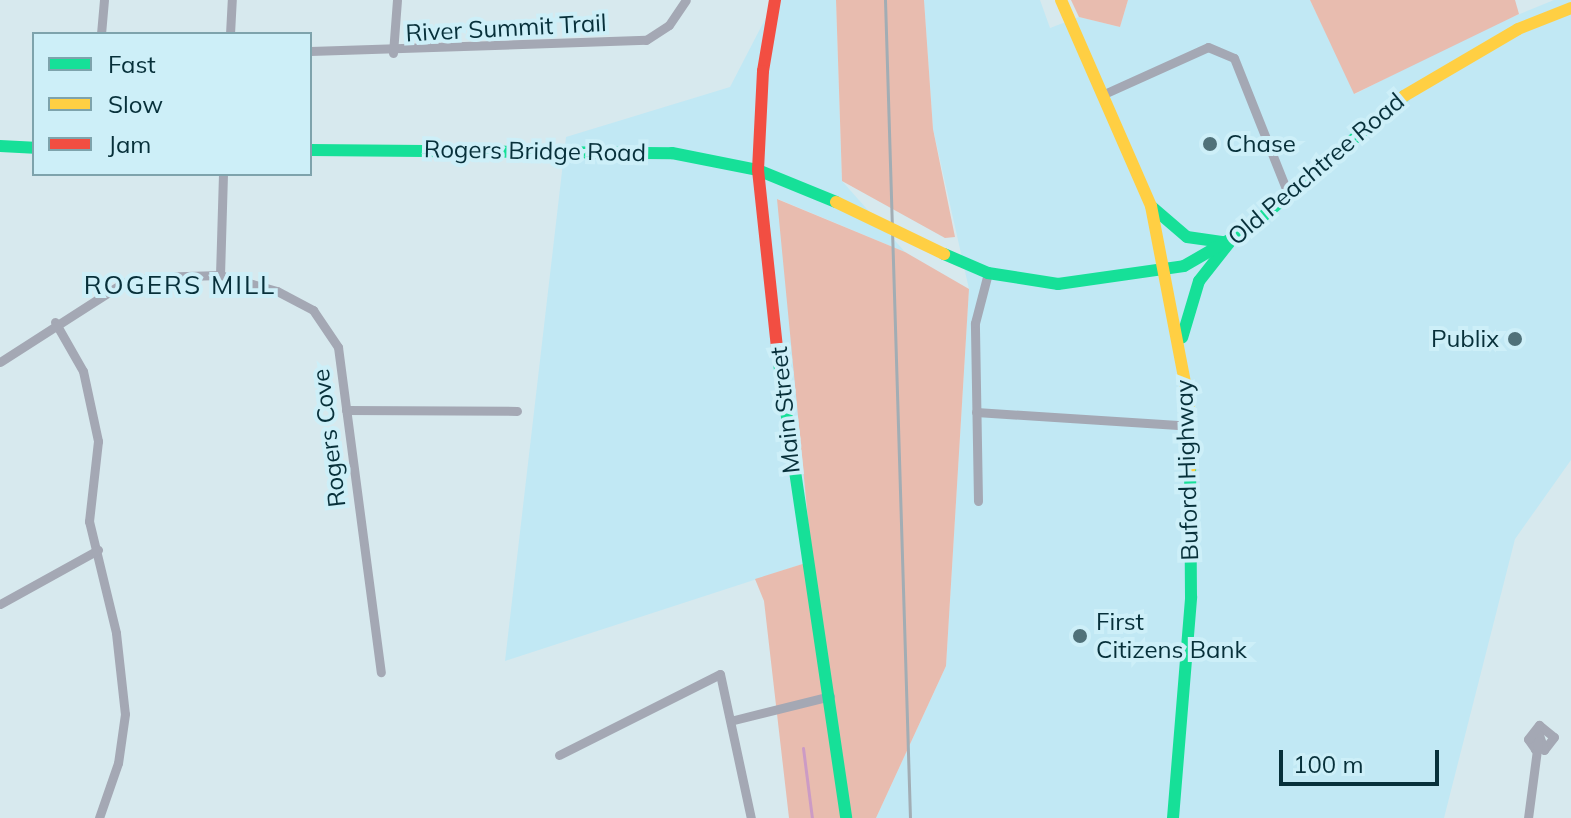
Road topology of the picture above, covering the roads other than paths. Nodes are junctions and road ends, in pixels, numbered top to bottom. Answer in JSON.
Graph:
{"nodes":[{"id":1,"x":104,"y":0,"type":"edge"},
{"id":2,"x":232,"y":0,"type":"edge"},
{"id":3,"x":397,"y":0,"type":"edge"},
{"id":4,"x":686,"y":0,"type":"edge"},
{"id":5,"x":775,"y":0,"type":"edge"},
{"id":6,"x":1061,"y":0,"type":"edge"},
{"id":7,"x":1571,"y":8,"type":"edge"},
{"id":8,"x":101,"y":32,"type":"edge"},
{"id":9,"x":230,"y":32,"type":"edge"},
{"id":10,"x":312,"y":51,"type":"edge"},
{"id":11,"x":393,"y":53,"type":"junction"},
{"id":12,"x":1104,"y":94,"type":"junction"},
{"id":13,"x":0,"y":146,"type":"edge"},
{"id":14,"x":32,"y":148,"type":"edge"},
{"id":15,"x":312,"y":150,"type":"edge"},
{"id":16,"x":758,"y":170,"type":"junction"},
{"id":17,"x":223,"y":176,"type":"edge"},
{"id":18,"x":1288,"y":194,"type":"junction"},
{"id":19,"x":1151,"y":206,"type":"junction"},
{"id":20,"x":1229,"y":243,"type":"junction"},
{"id":21,"x":944,"y":254,"type":"joint"},
{"id":22,"x":1165,"y":271,"type":"junction"},
{"id":23,"x":988,"y":273,"type":"junction"},
{"id":24,"x":220,"y":275,"type":"junction"},
{"id":25,"x":55,"y":322,"type":"junction"},
{"id":26,"x":1180,"y":349,"type":"junction"},
{"id":27,"x":0,"y":362,"type":"edge"},
{"id":28,"x":346,"y":410,"type":"junction"},
{"id":29,"x":517,"y":411,"type":"dead end"},
{"id":30,"x":976,"y":412,"type":"junction"},
{"id":31,"x":1190,"y":426,"type":"junction"},
{"id":32,"x":978,"y":501,"type":"dead end"},
{"id":33,"x":98,"y":550,"type":"junction"},
{"id":34,"x":0,"y":604,"type":"edge"},
{"id":35,"x":381,"y":672,"type":"dead end"},
{"id":36,"x":830,"y":696,"type":"junction"},
{"id":37,"x":734,"y":720,"type":"junction"},
{"id":38,"x":1539,"y":735,"type":"dead end"},
{"id":39,"x":559,"y":755,"type":"dead end"},
{"id":40,"x":99,"y":818,"type":"edge"},
{"id":41,"x":744,"y":818,"type":"edge"},
{"id":42,"x":750,"y":818,"type":"edge"},
{"id":43,"x":846,"y":818,"type":"edge"},
{"id":44,"x":1173,"y":818,"type":"edge"},
{"id":45,"x":1528,"y":818,"type":"edge"}],
"edges":[{"from":1,"to":8,"type":"street"},
{"from":2,"to":9,"type":"street"},
{"from":3,"to":11,"type":"street"},
{"from":4,"to":11,"type":"street","name":"River Summit Trail"},
{"from":5,"to":16,"type":"street","name":"Main Street"},
{"from":6,"to":12,"type":"street","name":"Buford Highway"},
{"from":7,"to":18,"type":"street","name":"Old Peachtree Road"},
{"from":10,"to":11,"type":"street","name":"River Summit Trail"},
{"from":12,"to":18,"type":"street"},
{"from":12,"to":19,"type":"street","name":"Buford Highway"},
{"from":13,"to":14,"type":"street"},
{"from":15,"to":16,"type":"street","name":"Rogers Bridge Road"},
{"from":16,"to":21,"type":"street","name":"Rogers Bridge Road","bridge":true},
{"from":16,"to":36,"type":"street","name":"Main Street"},
{"from":17,"to":24,"type":"street"},
{"from":18,"to":20,"type":"street","name":"Old Peachtree Road"},
{"from":19,"to":20,"type":"street"},
{"from":19,"to":22,"type":"street","name":"Buford Highway"},
{"from":20,"to":22,"type":"street","name":"Old Peachtree Road"},
{"from":20,"to":26,"type":"street"},
{"from":21,"to":23,"type":"street","name":"Old Peachtree Road"},
{"from":22,"to":23,"type":"street","name":"Old Peachtree Road"},
{"from":22,"to":26,"type":"street","name":"Buford Highway"},
{"from":23,"to":30,"type":"street"},
{"from":24,"to":25,"type":"street","name":"Rogers Cove"},
{"from":24,"to":28,"type":"street","name":"Rogers Cove"},
{"from":25,"to":27,"type":"street","name":"Rogers Cove"},
{"from":25,"to":33,"type":"street"},
{"from":26,"to":31,"type":"street","name":"Buford Highway"},
{"from":28,"to":29,"type":"street"},
{"from":28,"to":35,"type":"street","name":"Rogers Cove"},
{"from":30,"to":31,"type":"street"},
{"from":30,"to":32,"type":"street"},
{"from":31,"to":44,"type":"street","name":"Buford Highway"},
{"from":33,"to":34,"type":"street"},
{"from":33,"to":40,"type":"street"},
{"from":36,"to":37,"type":"street"},
{"from":36,"to":43,"type":"street","name":"Main Street"},
{"from":37,"to":39,"type":"street"},
{"from":37,"to":42,"type":"street"},
{"from":38,"to":45,"type":"street"},
{"from":41,"to":42,"type":"street"}]}
